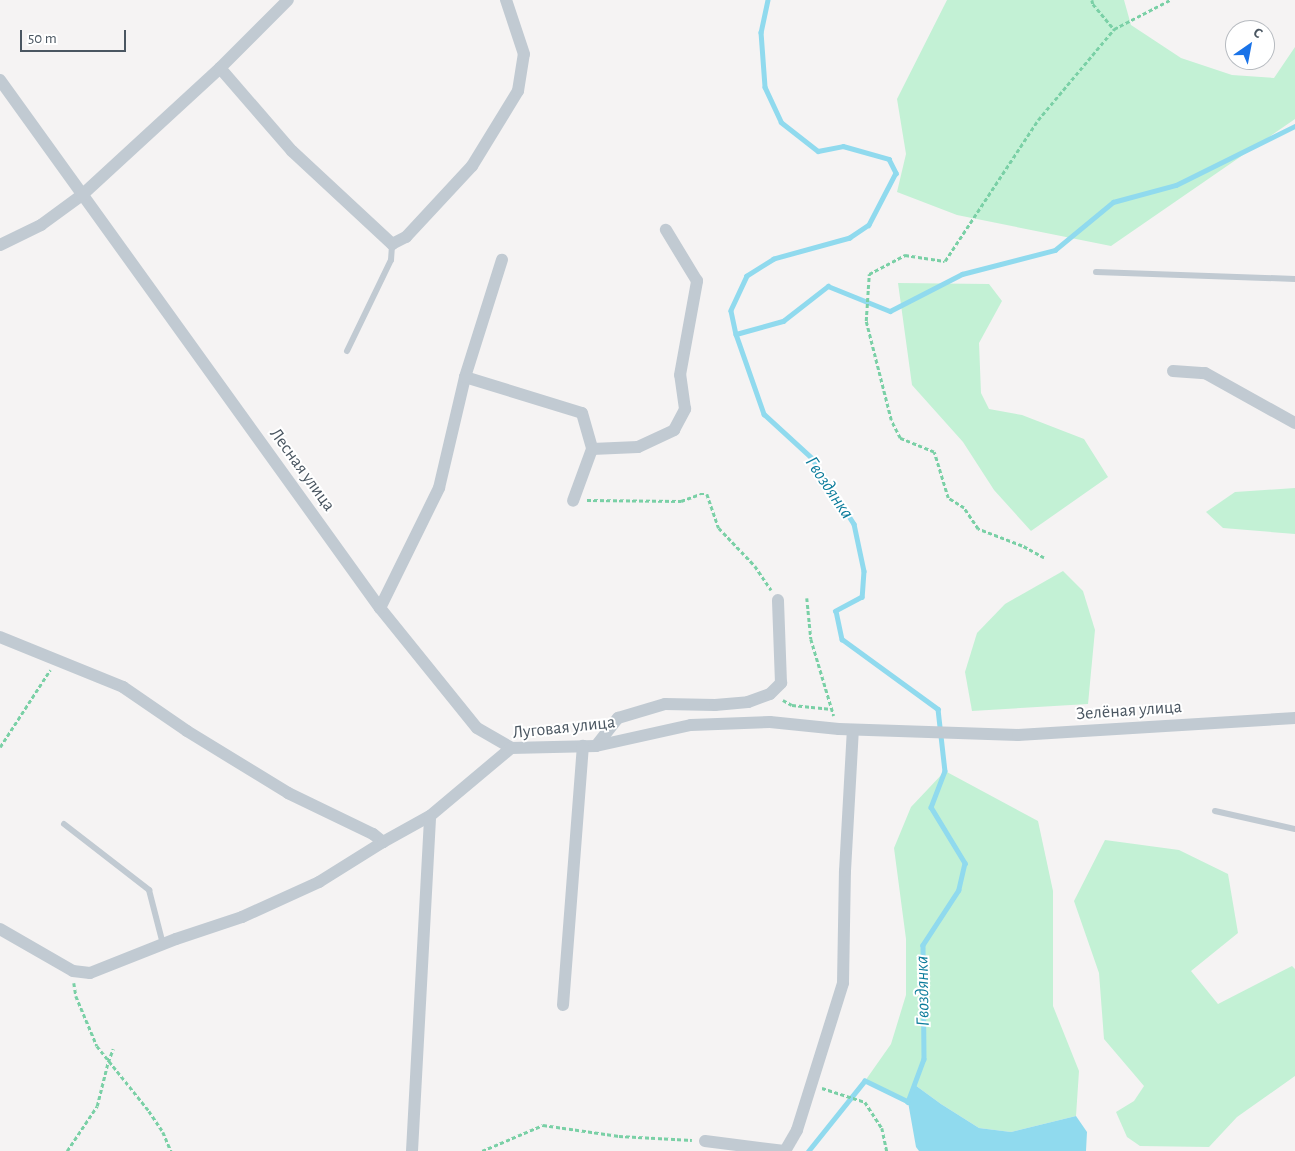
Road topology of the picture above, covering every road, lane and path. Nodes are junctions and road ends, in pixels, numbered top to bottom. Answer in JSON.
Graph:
{"nodes":[{"id":1,"x":288,"y":0,"type":"edge"},
{"id":2,"x":506,"y":0,"type":"edge"},
{"id":3,"x":1092,"y":0,"type":"edge"},
{"id":4,"x":1170,"y":0,"type":"edge"},
{"id":5,"x":1114,"y":29,"type":"junction"},
{"id":6,"x":220,"y":68,"type":"junction"},
{"id":7,"x":0,"y":80,"type":"edge"},
{"id":8,"x":82,"y":195,"type":"junction"},
{"id":9,"x":666,"y":230,"type":"dead end"},
{"id":10,"x":392,"y":244,"type":"junction"},
{"id":11,"x":0,"y":245,"type":"edge"},
{"id":12,"x":502,"y":260,"type":"dead end"},
{"id":13,"x":1096,"y":272,"type":"dead end"},
{"id":14,"x":1295,"y":279,"type":"edge"},
{"id":15,"x":347,"y":351,"type":"dead end"},
{"id":16,"x":1173,"y":371,"type":"dead end"},
{"id":17,"x":466,"y":377,"type":"junction"},
{"id":18,"x":1295,"y":423,"type":"edge"},
{"id":19,"x":592,"y":449,"type":"junction"},
{"id":20,"x":573,"y":501,"type":"joint"},
{"id":21,"x":1044,"y":558,"type":"dead end"},
{"id":22,"x":807,"y":598,"type":"dead end"},
{"id":23,"x":778,"y":600,"type":"joint"},
{"id":24,"x":380,"y":608,"type":"junction"},
{"id":25,"x":0,"y":637,"type":"edge"},
{"id":26,"x":57,"y":660,"type":"junction"},
{"id":27,"x":770,"y":694,"type":"junction"},
{"id":28,"x":832,"y":709,"type":"junction"},
{"id":29,"x":1295,"y":718,"type":"edge"},
{"id":30,"x":839,"y":730,"type":"junction"},
{"id":31,"x":853,"y":730,"type":"junction"},
{"id":32,"x":916,"y":732,"type":"joint"},
{"id":33,"x":590,"y":746,"type":"junction"},
{"id":34,"x":0,"y":747,"type":"edge"},
{"id":35,"x":511,"y":748,"type":"junction"},
{"id":36,"x":1215,"y":810,"type":"dead end"},
{"id":37,"x":430,"y":816,"type":"junction"},
{"id":38,"x":64,"y":824,"type":"dead end"},
{"id":39,"x":1295,"y":829,"type":"edge"},
{"id":40,"x":383,"y":842,"type":"junction"},
{"id":41,"x":0,"y":929,"type":"edge"},
{"id":42,"x":163,"y":944,"type":"junction"},
{"id":43,"x":73,"y":971,"type":"junction"},
{"id":44,"x":562,"y":1005,"type":"dead end"},
{"id":45,"x":113,"y":1049,"type":"dead end"},
{"id":46,"x":108,"y":1062,"type":"junction"},
{"id":47,"x":812,"y":1084,"type":"junction"},
{"id":48,"x":704,"y":1141,"type":"joint"},
{"id":49,"x":67,"y":1151,"type":"edge"},
{"id":50,"x":171,"y":1151,"type":"edge"},
{"id":51,"x":412,"y":1151,"type":"edge"},
{"id":52,"x":482,"y":1151,"type":"edge"},
{"id":53,"x":785,"y":1151,"type":"edge"},
{"id":54,"x":887,"y":1151,"type":"edge"}],
"edges":[{"from":1,"to":6,"type":"street"},
{"from":2,"to":10,"type":"street"},
{"from":3,"to":5,"type":"path"},
{"from":4,"to":5,"type":"path"},
{"from":5,"to":21,"type":"path"},
{"from":6,"to":8,"type":"street"},
{"from":6,"to":10,"type":"street"},
{"from":7,"to":8,"type":"street","name":"Лесная улица"},
{"from":8,"to":11,"type":"street"},
{"from":8,"to":24,"type":"street","name":"Лесная улица"},
{"from":9,"to":19,"type":"street"},
{"from":10,"to":15,"type":"lane"},
{"from":12,"to":17,"type":"street"},
{"from":13,"to":14,"type":"lane"},
{"from":16,"to":18,"type":"street"},
{"from":17,"to":19,"type":"street"},
{"from":17,"to":24,"type":"street"},
{"from":19,"to":20,"type":"street"},
{"from":20,"to":23,"type":"path"},
{"from":22,"to":28,"type":"path"},
{"from":23,"to":27,"type":"street"},
{"from":24,"to":35,"type":"street","name":"Лесная улица"},
{"from":25,"to":26,"type":"street"},
{"from":26,"to":34,"type":"path"},
{"from":26,"to":40,"type":"street"},
{"from":27,"to":28,"type":"path"},
{"from":27,"to":33,"type":"street"},
{"from":28,"to":30,"type":"path"},
{"from":29,"to":32,"type":"street","name":"Зелёная улица"},
{"from":30,"to":31,"type":"street","name":"Луговая улица"},
{"from":30,"to":33,"type":"street","name":"Луговая улица"},
{"from":31,"to":32,"type":"street","name":"Луговая улица"},
{"from":31,"to":47,"type":"street"},
{"from":33,"to":35,"type":"street","name":"Луговая улица"},
{"from":33,"to":44,"type":"street"},
{"from":35,"to":37,"type":"street","name":"Луговая улица"},
{"from":36,"to":39,"type":"lane"},
{"from":37,"to":40,"type":"street","name":"Луговая улица"},
{"from":37,"to":51,"type":"street"},
{"from":38,"to":42,"type":"lane"},
{"from":40,"to":42,"type":"street","name":"Луговая улица"},
{"from":41,"to":43,"type":"street"},
{"from":42,"to":43,"type":"street","name":"Луговая улица"},
{"from":43,"to":46,"type":"path"},
{"from":45,"to":46,"type":"path"},
{"from":46,"to":49,"type":"path"},
{"from":46,"to":50,"type":"path"},
{"from":47,"to":53,"type":"street"},
{"from":47,"to":54,"type":"path"},
{"from":48,"to":52,"type":"path"},
{"from":48,"to":53,"type":"street"}]}
